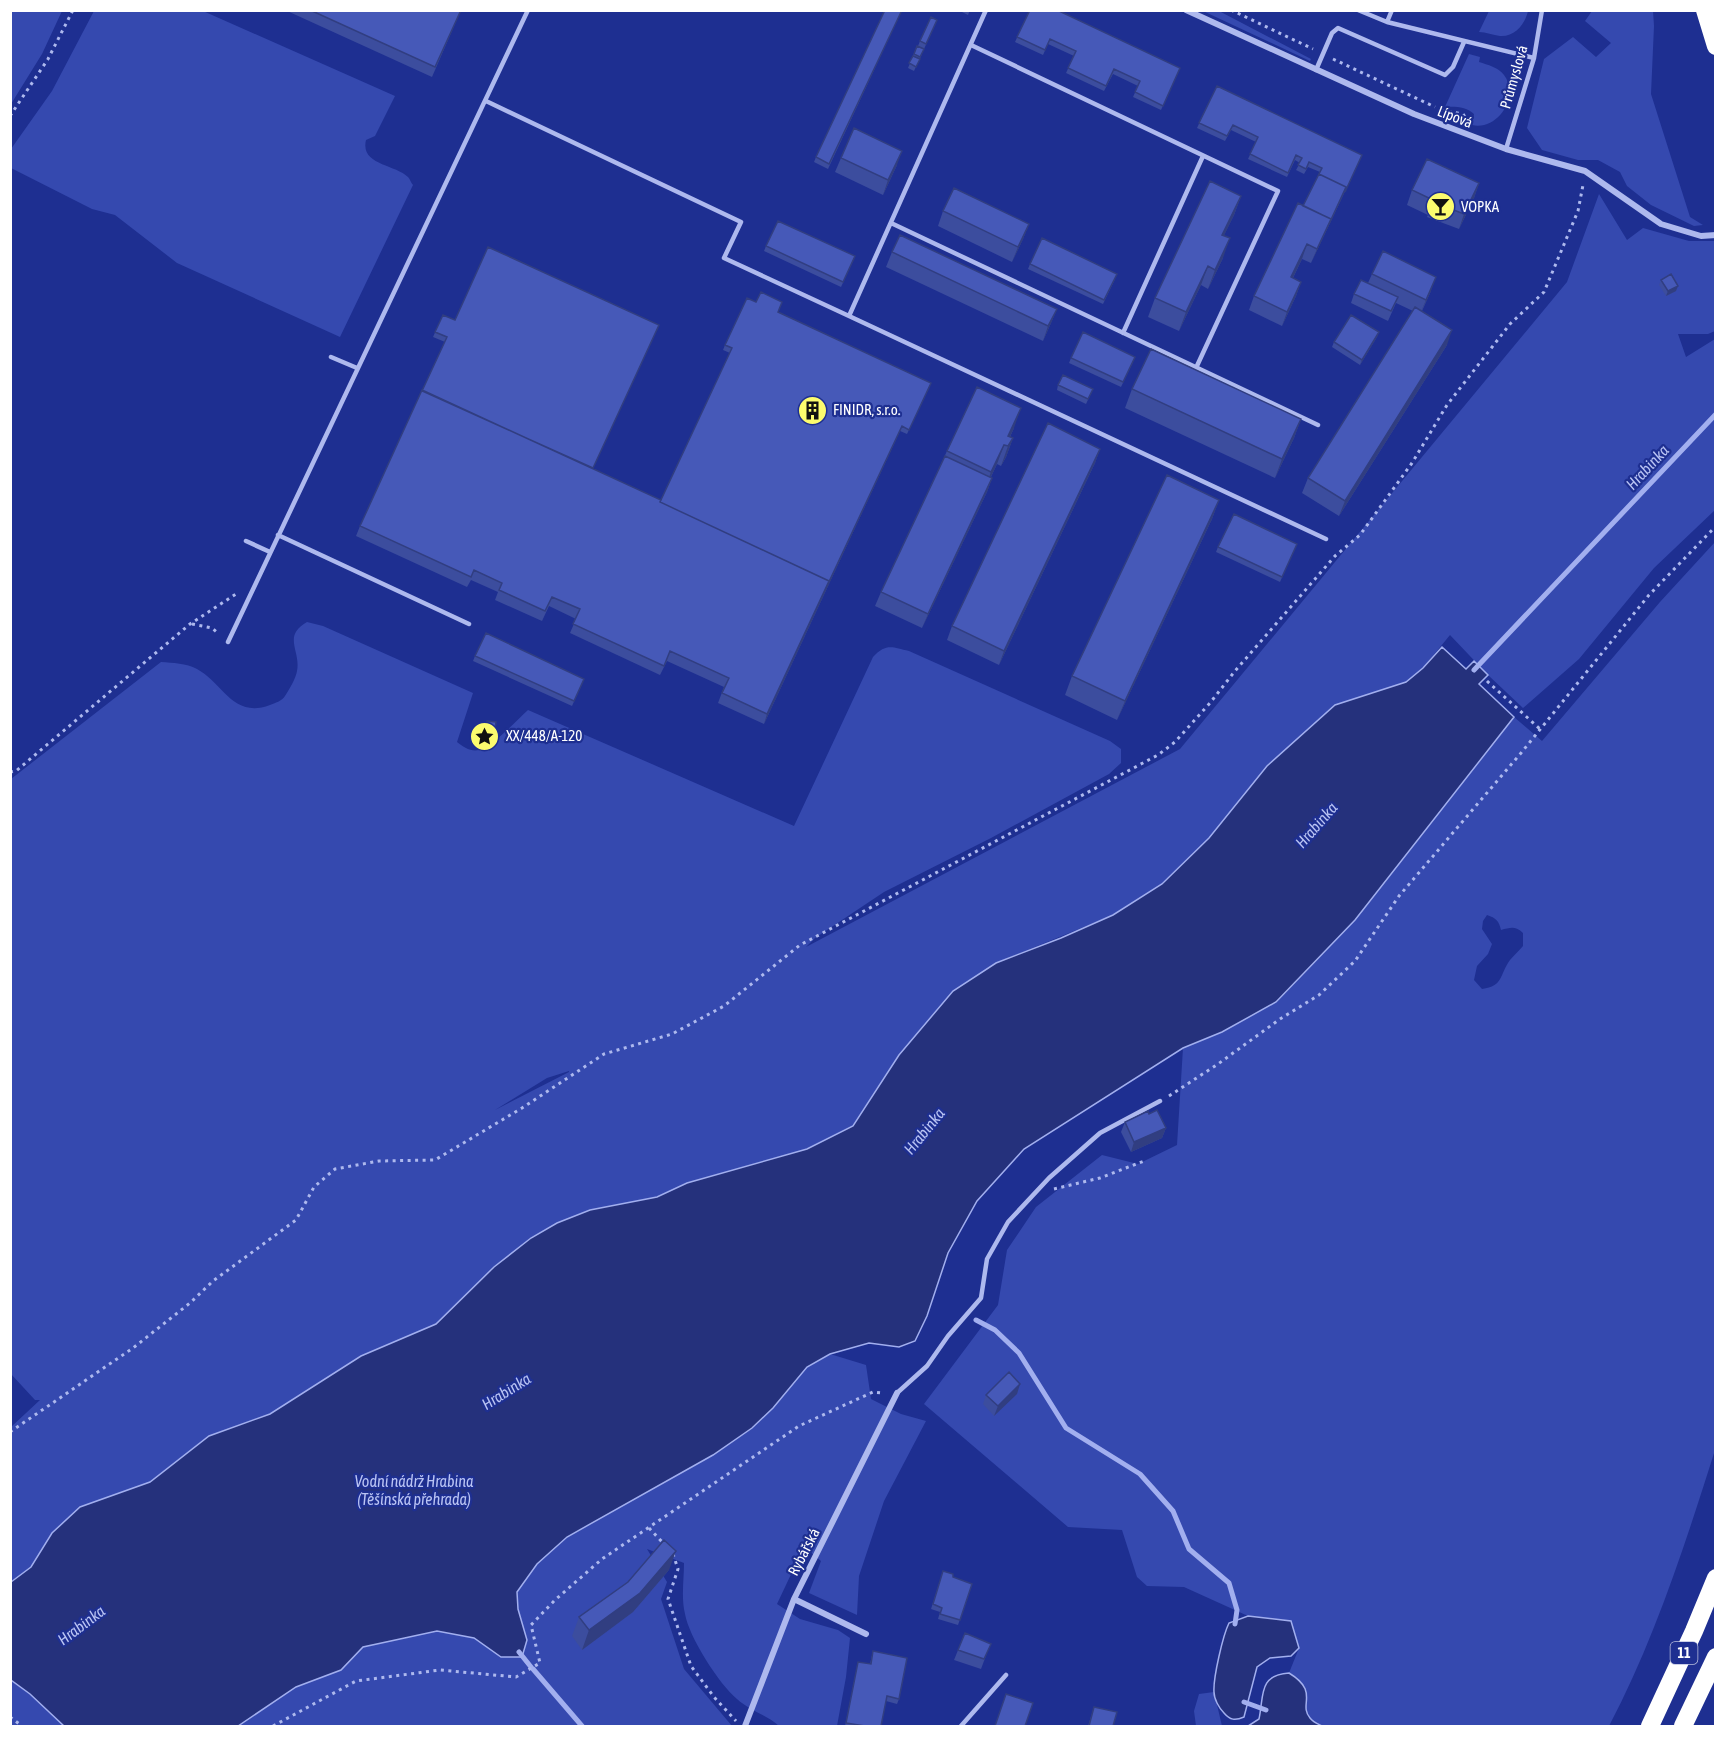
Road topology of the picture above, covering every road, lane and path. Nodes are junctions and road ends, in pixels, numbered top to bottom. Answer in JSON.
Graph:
{"nodes":[{"id":1,"x":73,"y":10,"type":"edge"},
{"id":2,"x":528,"y":10,"type":"edge"},
{"id":3,"x":986,"y":10,"type":"edge"},
{"id":4,"x":1186,"y":10,"type":"edge"},
{"id":5,"x":1231,"y":10,"type":"edge"},
{"id":6,"x":1358,"y":10,"type":"edge"},
{"id":7,"x":1392,"y":10,"type":"edge"},
{"id":8,"x":1542,"y":10,"type":"edge"},
{"id":9,"x":1705,"y":10,"type":"edge"},
{"id":10,"x":1387,"y":22,"type":"junction"},
{"id":11,"x":1464,"y":42,"type":"junction"},
{"id":12,"x":971,"y":45,"type":"junction"},
{"id":13,"x":1716,"y":46,"type":"edge"},
{"id":14,"x":1322,"y":54,"type":"junction"},
{"id":15,"x":1534,"y":58,"type":"junction"},
{"id":16,"x":1316,"y":70,"type":"junction"},
{"id":17,"x":486,"y":101,"type":"junction"},
{"id":18,"x":10,"y":116,"type":"edge"},
{"id":19,"x":1463,"y":134,"type":"junction"},
{"id":20,"x":1506,"y":150,"type":"junction"},
{"id":21,"x":1203,"y":156,"type":"junction"},
{"id":22,"x":1585,"y":171,"type":"junction"},
{"id":23,"x":891,"y":223,"type":"junction"},
{"id":24,"x":1716,"y":235,"type":"edge"},
{"id":25,"x":849,"y":316,"type":"junction"},
{"id":26,"x":1123,"y":333,"type":"junction"},
{"id":27,"x":331,"y":357,"type":"dead end"},
{"id":28,"x":357,"y":368,"type":"junction"},
{"id":29,"x":1196,"y":368,"type":"junction"},
{"id":30,"x":1318,"y":425,"type":"dead end"},
{"id":31,"x":1716,"y":526,"type":"edge"},
{"id":32,"x":278,"y":535,"type":"junction"},
{"id":33,"x":1326,"y":539,"type":"dead end"},
{"id":34,"x":246,"y":541,"type":"dead end"},
{"id":35,"x":270,"y":552,"type":"junction"},
{"id":36,"x":257,"y":581,"type":"junction"},
{"id":37,"x":190,"y":624,"type":"junction"},
{"id":38,"x":469,"y":624,"type":"dead end"},
{"id":39,"x":228,"y":642,"type":"joint"},
{"id":40,"x":1487,"y":681,"type":"dead end"},
{"id":41,"x":1540,"y":729,"type":"junction"},
{"id":42,"x":10,"y":772,"type":"edge"},
{"id":43,"x":1160,"y":1101,"type":"joint"},
{"id":44,"x":1144,"y":1161,"type":"dead end"},
{"id":45,"x":1035,"y":1193,"type":"junction"},
{"id":46,"x":897,"y":1393,"type":"junction"},
{"id":47,"x":10,"y":1432,"type":"edge"},
{"id":48,"x":648,"y":1528,"type":"junction"},
{"id":49,"x":665,"y":1545,"type":"edge"},
{"id":50,"x":673,"y":1553,"type":"edge"},
{"id":51,"x":1716,"y":1578,"type":"edge"},
{"id":52,"x":794,"y":1599,"type":"junction"},
{"id":53,"x":866,"y":1634,"type":"dead end"},
{"id":54,"x":1716,"y":1657,"type":"edge"},
{"id":55,"x":1006,"y":1675,"type":"dead end"},
{"id":56,"x":10,"y":1717,"type":"edge"},
{"id":57,"x":22,"y":1726,"type":"edge"},
{"id":58,"x":273,"y":1726,"type":"edge"},
{"id":59,"x":743,"y":1726,"type":"edge"},
{"id":60,"x":961,"y":1726,"type":"edge"},
{"id":61,"x":1650,"y":1726,"type":"edge"},
{"id":62,"x":1683,"y":1726,"type":"edge"}],
"edges":[{"from":1,"to":18,"type":"path"},
{"from":2,"to":17,"type":"lane"},
{"from":3,"to":12,"type":"lane"},
{"from":4,"to":16,"type":"street","name":"Lípová"},
{"from":5,"to":14,"type":"path"},
{"from":6,"to":10,"type":"lane"},
{"from":7,"to":10,"type":"lane"},
{"from":8,"to":15,"type":"lane","name":"Průmyslová"},
{"from":9,"to":13,"type":"highway"},
{"from":10,"to":11,"type":"lane"},
{"from":11,"to":14,"type":"lane"},
{"from":11,"to":15,"type":"lane"},
{"from":12,"to":21,"type":"lane"},
{"from":12,"to":23,"type":"lane"},
{"from":14,"to":16,"type":"lane"},
{"from":14,"to":19,"type":"path"},
{"from":15,"to":20,"type":"lane","name":"Průmyslová"},
{"from":16,"to":19,"type":"street","name":"Lípová"},
{"from":17,"to":25,"type":"lane"},
{"from":17,"to":28,"type":"lane"},
{"from":19,"to":20,"type":"street","name":"Lípová"},
{"from":20,"to":22,"type":"street","name":"Lípová"},
{"from":21,"to":26,"type":"lane"},
{"from":21,"to":29,"type":"lane"},
{"from":22,"to":24,"type":"street","name":"Lípová"},
{"from":22,"to":47,"type":"path"},
{"from":23,"to":25,"type":"lane"},
{"from":23,"to":26,"type":"lane"},
{"from":25,"to":33,"type":"lane"},
{"from":26,"to":29,"type":"lane"},
{"from":27,"to":28,"type":"lane"},
{"from":28,"to":32,"type":"lane"},
{"from":29,"to":30,"type":"lane"},
{"from":31,"to":41,"type":"path"},
{"from":32,"to":35,"type":"lane"},
{"from":32,"to":38,"type":"lane"},
{"from":34,"to":35,"type":"lane"},
{"from":35,"to":36,"type":"lane"},
{"from":36,"to":37,"type":"path"},
{"from":36,"to":39,"type":"lane"},
{"from":37,"to":39,"type":"path"},
{"from":37,"to":42,"type":"path"},
{"from":40,"to":41,"type":"path"},
{"from":41,"to":43,"type":"path"},
{"from":43,"to":45,"type":"lane"},
{"from":44,"to":45,"type":"path"},
{"from":45,"to":46,"type":"lane"},
{"from":46,"to":48,"type":"path"},
{"from":46,"to":52,"type":"street","name":"Rybářská"},
{"from":48,"to":49,"type":"path"},
{"from":48,"to":58,"type":"path"},
{"from":50,"to":59,"type":"path"},
{"from":51,"to":61,"type":"highway","number":"11"},
{"from":52,"to":53,"type":"street"},
{"from":52,"to":59,"type":"street","name":"Rybářská"},
{"from":54,"to":62,"type":"highway","number":"11"},
{"from":55,"to":60,"type":"lane"},
{"from":56,"to":57,"type":"path"}]}
